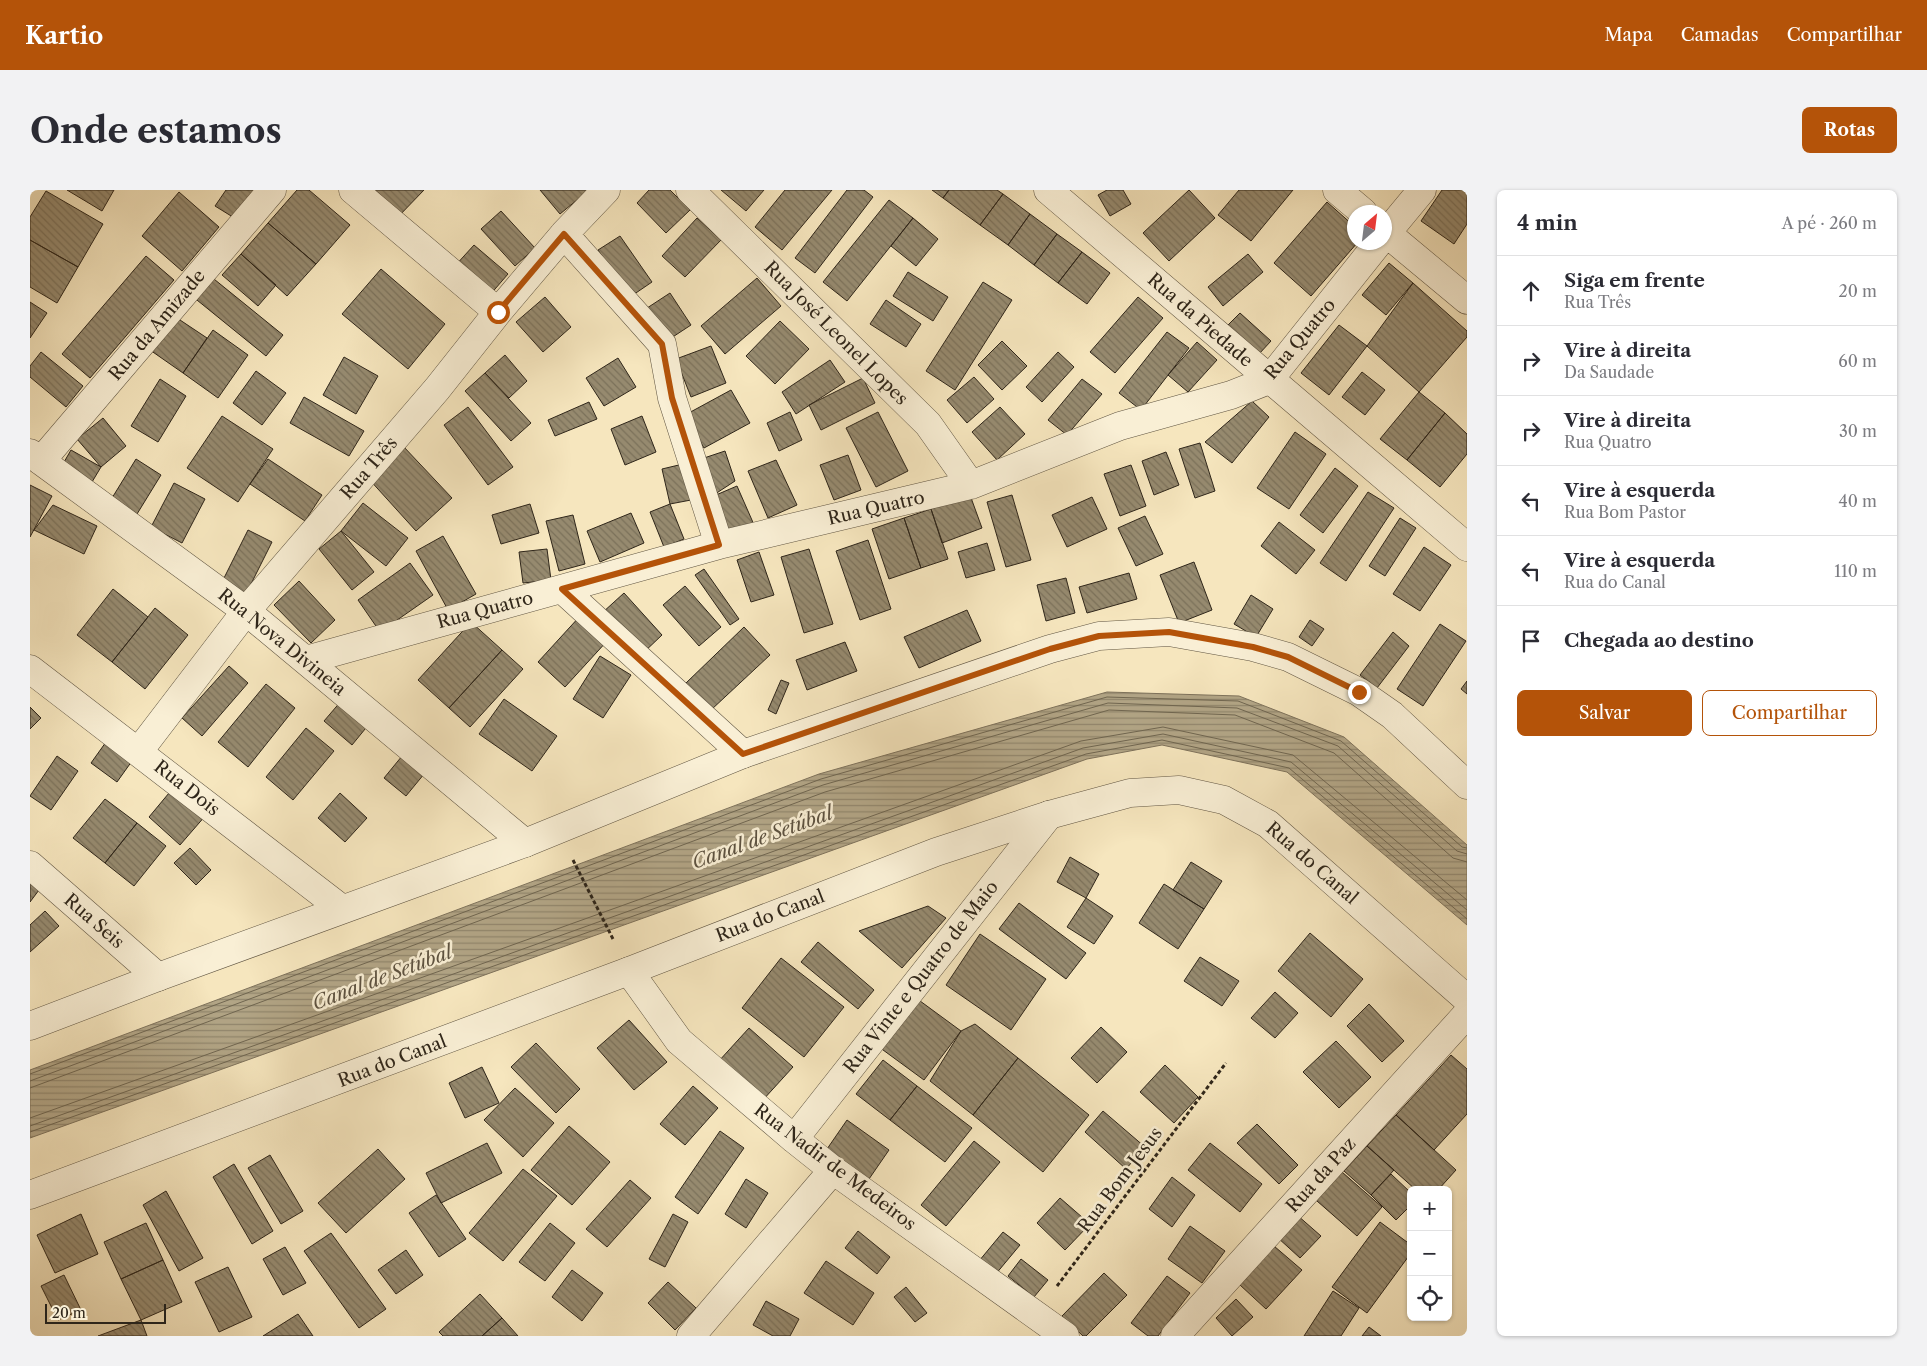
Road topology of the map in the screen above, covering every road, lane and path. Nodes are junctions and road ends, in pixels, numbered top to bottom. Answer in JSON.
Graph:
{"nodes":[{"id":1,"x":272,"y":190,"type":"edge"},
{"id":2,"x":353,"y":190,"type":"edge"},
{"id":3,"x":606,"y":190,"type":"edge"},
{"id":4,"x":690,"y":190,"type":"edge"},
{"id":5,"x":1048,"y":190,"type":"edge"},
{"id":6,"x":1337,"y":190,"type":"edge"},
{"id":7,"x":1422,"y":190,"type":"edge"},
{"id":8,"x":1355,"y":205,"type":"edge"},
{"id":9,"x":1392,"y":226,"type":"edge"},
{"id":10,"x":564,"y":234,"type":"junction"},
{"id":11,"x":1392,"y":242,"type":"edge"},
{"id":12,"x":1373,"y":250,"type":"edge"},
{"id":13,"x":1467,"y":300,"type":"edge"},
{"id":14,"x":498,"y":312,"type":"junction"},
{"id":15,"x":1269,"y":380,"type":"junction"},
{"id":16,"x":36,"y":457,"type":"edge"},
{"id":17,"x":971,"y":486,"type":"junction"},
{"id":18,"x":719,"y":545,"type":"junction"},
{"id":19,"x":1467,"y":547,"type":"edge"},
{"id":20,"x":562,"y":589,"type":"junction"},
{"id":21,"x":246,"y":611,"type":"junction"},
{"id":22,"x":306,"y":660,"type":"junction"},
{"id":23,"x":30,"y":669,"type":"edge"},
{"id":24,"x":139,"y":751,"type":"junction"},
{"id":25,"x":743,"y":754,"type":"junction"},
{"id":26,"x":1467,"y":785,"type":"edge"},
{"id":27,"x":1049,"y":815,"type":"junction"},
{"id":28,"x":525,"y":843,"type":"junction"},
{"id":29,"x":575,"y":864,"type":"dead end"},
{"id":30,"x":30,"y":865,"type":"edge"},
{"id":31,"x":342,"y":909,"type":"junction"},
{"id":32,"x":610,"y":934,"type":"dead end"},
{"id":33,"x":630,"y":971,"type":"junction"},
{"id":34,"x":158,"y":977,"type":"junction"},
{"id":35,"x":1467,"y":999,"type":"edge"},
{"id":36,"x":1467,"y":1014,"type":"edge"},
{"id":37,"x":30,"y":1026,"type":"edge"},
{"id":38,"x":1226,"y":1062,"type":"dead end"},
{"id":39,"x":794,"y":1139,"type":"junction"},
{"id":40,"x":833,"y":1170,"type":"junction"},
{"id":41,"x":30,"y":1195,"type":"edge"},
{"id":42,"x":1035,"y":1315,"type":"junction"},
{"id":43,"x":691,"y":1336,"type":"edge"},
{"id":44,"x":1065,"y":1336,"type":"edge"},
{"id":45,"x":1175,"y":1336,"type":"edge"}],
"edges":[{"from":1,"to":16,"type":"street","name":"Rua da Amizade"},
{"from":2,"to":14,"type":"street"},
{"from":3,"to":10,"type":"street","name":"Rua Três"},
{"from":4,"to":17,"type":"street","name":"Rua José Leonel Lopes"},
{"from":5,"to":15,"type":"street","name":"Rua da Piedade"},
{"from":6,"to":8,"type":"street"},
{"from":7,"to":9,"type":"street","name":"Rua Quatro"},
{"from":10,"to":14,"type":"street","name":"Rua Três"},
{"from":10,"to":18,"type":"street"},
{"from":11,"to":13,"type":"street"},
{"from":12,"to":15,"type":"street","name":"Rua Quatro"},
{"from":14,"to":21,"type":"street","name":"Rua Três"},
{"from":15,"to":17,"type":"street","name":"Rua Quatro"},
{"from":15,"to":19,"type":"street","name":"Rua da Piedade"},
{"from":16,"to":21,"type":"street","name":"Rua Nova Divineia"},
{"from":17,"to":18,"type":"street","name":"Rua Quatro"},
{"from":18,"to":20,"type":"street","name":"Rua Quatro"},
{"from":20,"to":22,"type":"street","name":"Rua Quatro"},
{"from":20,"to":25,"type":"street"},
{"from":21,"to":22,"type":"street","name":"Rua Nova Divineia"},
{"from":21,"to":24,"type":"street","name":"Rua Três"},
{"from":22,"to":28,"type":"street","name":"Rua Nova Divineia"},
{"from":23,"to":24,"type":"street","name":"Rua Dois"},
{"from":24,"to":31,"type":"street","name":"Rua Dois"},
{"from":25,"to":26,"type":"street"},
{"from":25,"to":28,"type":"street"},
{"from":27,"to":33,"type":"street","name":"Rua do Canal"},
{"from":27,"to":35,"type":"street","name":"Rua do Canal"},
{"from":27,"to":39,"type":"street","name":"Rua Vinte e Quatro de Maio"},
{"from":28,"to":31,"type":"street"},
{"from":29,"to":32,"type":"path"},
{"from":30,"to":34,"type":"street","name":"Rua Seis"},
{"from":31,"to":34,"type":"street"},
{"from":33,"to":39,"type":"street","name":"Rua Nadir de Medeiros"},
{"from":33,"to":41,"type":"street","name":"Rua do Canal"},
{"from":34,"to":37,"type":"street"},
{"from":36,"to":45,"type":"street","name":"Rua da Paz"},
{"from":38,"to":42,"type":"path","name":"Rua Bom Jesus"},
{"from":39,"to":40,"type":"street","name":"Rua Nadir de Medeiros"},
{"from":40,"to":42,"type":"street","name":"Rua Nadir de Medeiros"},
{"from":40,"to":43,"type":"street"},
{"from":42,"to":44,"type":"street","name":"Rua Nadir de Medeiros"}]}
